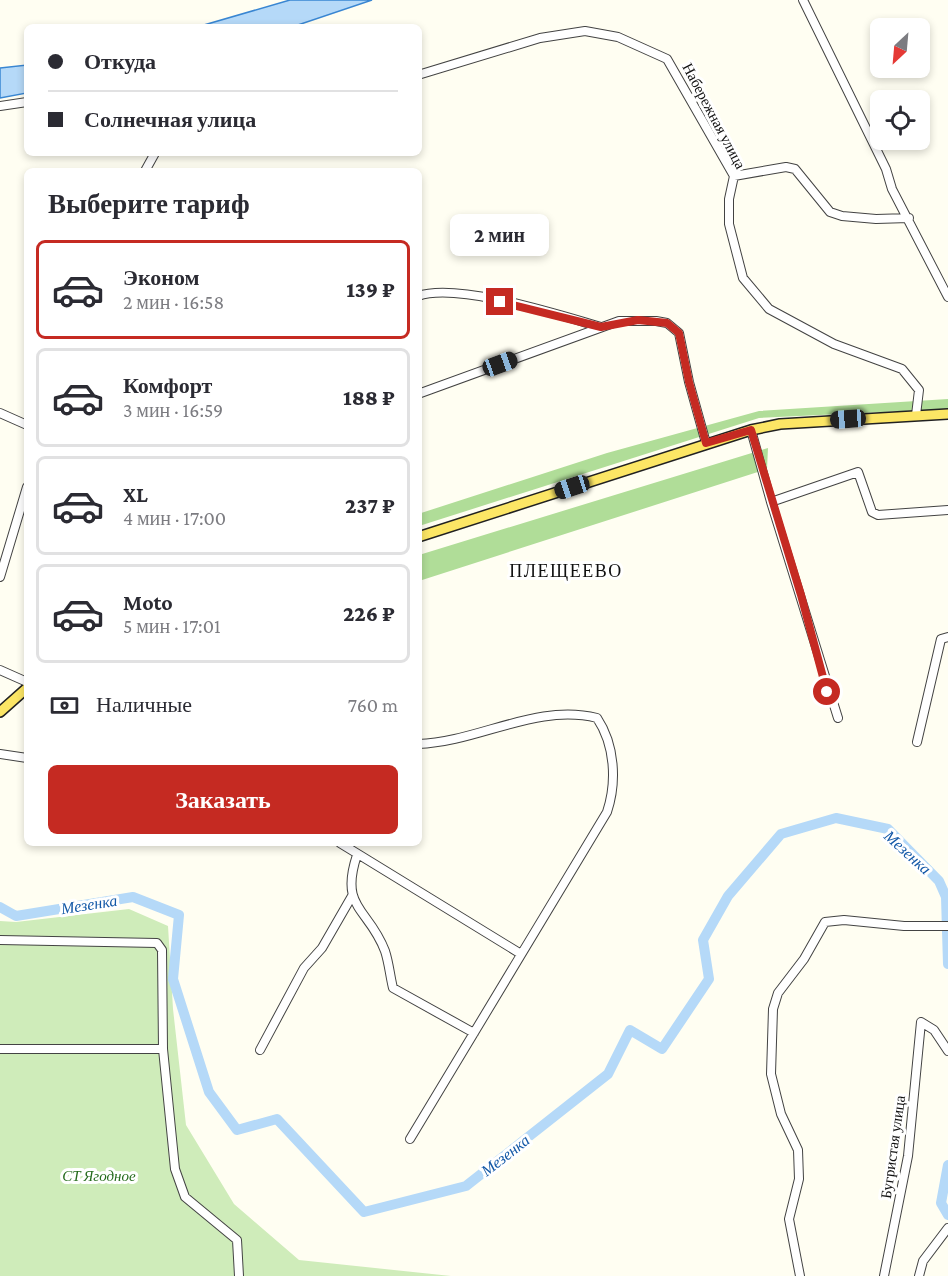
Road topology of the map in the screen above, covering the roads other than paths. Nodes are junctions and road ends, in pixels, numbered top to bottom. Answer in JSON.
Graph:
{"nodes":[{"id":1,"x":803,"y":0,"type":"edge"},
{"id":2,"x":422,"y":74,"type":"edge"},
{"id":3,"x":24,"y":102,"type":"edge"},
{"id":4,"x":0,"y":106,"type":"edge"},
{"id":5,"x":734,"y":176,"type":"junction"},
{"id":6,"x":909,"y":218,"type":"junction"},
{"id":7,"x":422,"y":295,"type":"edge"},
{"id":8,"x":948,"y":297,"type":"edge"},
{"id":9,"x":601,"y":327,"type":"junction"},
{"id":10,"x":422,"y":393,"type":"edge"},
{"id":11,"x":0,"y":413,"type":"edge"},
{"id":12,"x":948,"y":414,"type":"edge"},
{"id":13,"x":916,"y":415,"type":"junction"},
{"id":14,"x":24,"y":424,"type":"edge"},
{"id":15,"x":751,"y":430,"type":"junction"},
{"id":16,"x":706,"y":443,"type":"junction"},
{"id":17,"x":24,"y":497,"type":"edge"},
{"id":18,"x":771,"y":502,"type":"junction"},
{"id":19,"x":948,"y":510,"type":"edge"},
{"id":20,"x":422,"y":536,"type":"edge"},
{"id":21,"x":0,"y":577,"type":"edge"},
{"id":22,"x":948,"y":638,"type":"edge"},
{"id":23,"x":0,"y":670,"type":"edge"},
{"id":24,"x":24,"y":681,"type":"edge"},
{"id":25,"x":24,"y":691,"type":"edge"},
{"id":26,"x":0,"y":712,"type":"edge"},
{"id":27,"x":838,"y":718,"type":"dead end"},
{"id":28,"x":917,"y":741,"type":"dead end"},
{"id":29,"x":422,"y":743,"type":"edge"},
{"id":30,"x":0,"y":754,"type":"edge"},
{"id":31,"x":24,"y":758,"type":"edge"},
{"id":32,"x":344,"y":846,"type":"edge"},
{"id":33,"x":357,"y":855,"type":"junction"},
{"id":34,"x":352,"y":896,"type":"junction"},
{"id":35,"x":945,"y":925,"type":"edge"},
{"id":36,"x":0,"y":940,"type":"edge"},
{"id":37,"x":522,"y":954,"type":"junction"},
{"id":38,"x":474,"y":1033,"type":"junction"},
{"id":39,"x":0,"y":1049,"type":"edge"},
{"id":40,"x":163,"y":1049,"type":"junction"},
{"id":41,"x":260,"y":1050,"type":"dead end"},
{"id":42,"x":948,"y":1052,"type":"edge"},
{"id":43,"x":410,"y":1139,"type":"dead end"},
{"id":44,"x":948,"y":1228,"type":"edge"},
{"id":45,"x":239,"y":1276,"type":"edge"},
{"id":46,"x":800,"y":1276,"type":"edge"},
{"id":47,"x":884,"y":1276,"type":"edge"},
{"id":48,"x":919,"y":1276,"type":"edge"}],
"edges":[{"from":1,"to":6,"type":"street"},
{"from":2,"to":5,"type":"street","name":"Набережная улица"},
{"from":3,"to":4,"type":"street"},
{"from":5,"to":6,"type":"street"},
{"from":5,"to":13,"type":"street","name":"Набережная улица"},
{"from":6,"to":8,"type":"street"},
{"from":7,"to":9,"type":"street"},
{"from":9,"to":10,"type":"street"},
{"from":9,"to":16,"type":"street"},
{"from":11,"to":14,"type":"street"},
{"from":12,"to":13,"type":"main road"},
{"from":13,"to":15,"type":"main road"},
{"from":15,"to":16,"type":"main road"},
{"from":15,"to":18,"type":"street"},
{"from":16,"to":20,"type":"main road"},
{"from":17,"to":21,"type":"street"},
{"from":18,"to":19,"type":"street"},
{"from":18,"to":27,"type":"street"},
{"from":22,"to":28,"type":"street"},
{"from":23,"to":24,"type":"street"},
{"from":25,"to":26,"type":"main road"},
{"from":29,"to":37,"type":"street"},
{"from":30,"to":31,"type":"street"},
{"from":32,"to":33,"type":"street"},
{"from":33,"to":34,"type":"street"},
{"from":33,"to":37,"type":"street"},
{"from":34,"to":38,"type":"street"},
{"from":34,"to":41,"type":"street"},
{"from":35,"to":46,"type":"street"},
{"from":36,"to":40,"type":"street"},
{"from":37,"to":38,"type":"street"},
{"from":38,"to":43,"type":"street"},
{"from":39,"to":40,"type":"street"},
{"from":40,"to":45,"type":"street"},
{"from":42,"to":47,"type":"street","name":"Бугристая улица"},
{"from":44,"to":48,"type":"street"}]}
